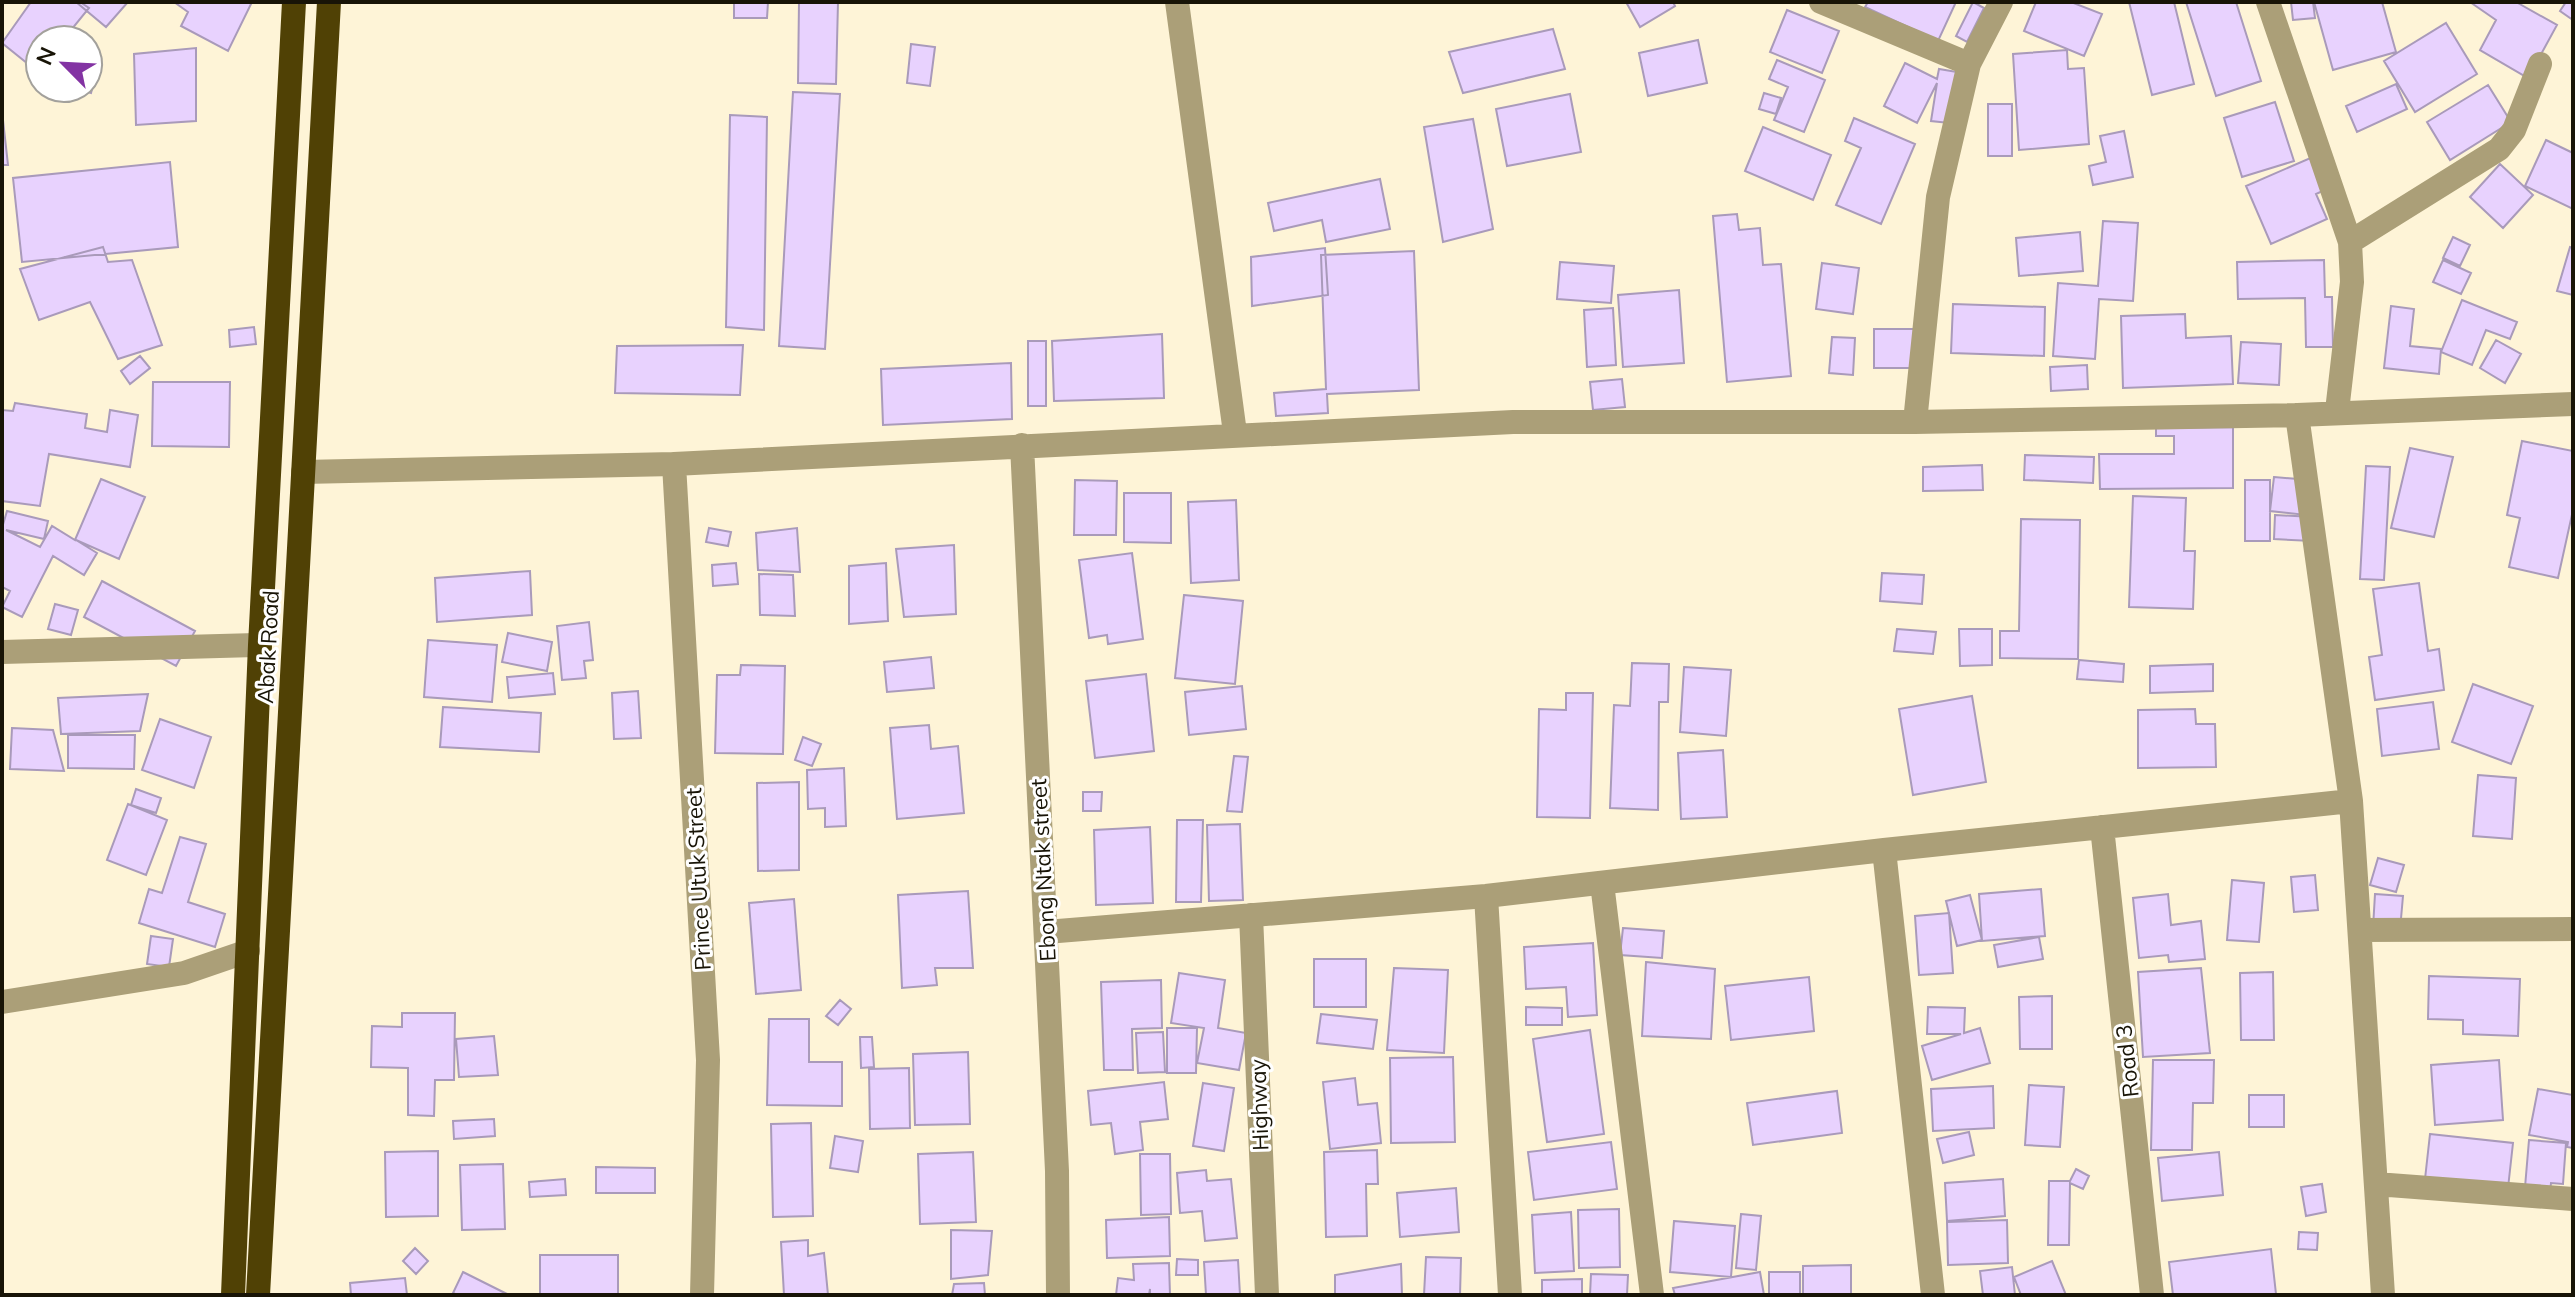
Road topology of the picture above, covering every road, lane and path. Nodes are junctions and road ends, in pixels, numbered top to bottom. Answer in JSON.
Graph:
{"nodes":[{"id":1,"x":294,"y":2,"type":"edge"},
{"id":2,"x":329,"y":2,"type":"edge"},
{"id":3,"x":1177,"y":2,"type":"edge"},
{"id":4,"x":1821,"y":2,"type":"edge"},
{"id":5,"x":2001,"y":2,"type":"edge"},
{"id":6,"x":2268,"y":2,"type":"edge"},
{"id":7,"x":1969,"y":64,"type":"junction"},
{"id":8,"x":2540,"y":64,"type":"dead end"},
{"id":9,"x":2350,"y":242,"type":"junction"},
{"id":10,"x":2573,"y":404,"type":"edge"},
{"id":11,"x":2337,"y":411,"type":"junction"},
{"id":12,"x":2297,"y":415,"type":"junction"},
{"id":13,"x":1915,"y":422,"type":"junction"},
{"id":14,"x":1235,"y":433,"type":"junction"},
{"id":15,"x":1022,"y":445,"type":"junction"},
{"id":16,"x":674,"y":464,"type":"junction"},
{"id":17,"x":303,"y":472,"type":"junction"},
{"id":18,"x":260,"y":645,"type":"junction"},
{"id":19,"x":2,"y":652,"type":"edge"},
{"id":20,"x":2351,"y":801,"type":"junction"},
{"id":21,"x":2102,"y":827,"type":"junction"},
{"id":22,"x":1884,"y":850,"type":"junction"},
{"id":23,"x":1602,"y":883,"type":"junction"},
{"id":24,"x":1486,"y":896,"type":"junction"},
{"id":25,"x":1251,"y":915,"type":"junction"},
{"id":26,"x":2573,"y":929,"type":"edge"},
{"id":27,"x":2360,"y":930,"type":"junction"},
{"id":28,"x":1046,"y":932,"type":"junction"},
{"id":29,"x":248,"y":951,"type":"junction"},
{"id":30,"x":2,"y":1002,"type":"edge"},
{"id":31,"x":2376,"y":1184,"type":"junction"},
{"id":32,"x":2573,"y":1199,"type":"edge"},
{"id":33,"x":233,"y":1295,"type":"edge"},
{"id":34,"x":258,"y":1295,"type":"edge"},
{"id":35,"x":702,"y":1295,"type":"edge"},
{"id":36,"x":1058,"y":1295,"type":"edge"},
{"id":37,"x":1267,"y":1295,"type":"edge"},
{"id":38,"x":1510,"y":1295,"type":"edge"},
{"id":39,"x":1652,"y":1295,"type":"edge"},
{"id":40,"x":1933,"y":1295,"type":"edge"},
{"id":41,"x":2152,"y":1295,"type":"edge"},
{"id":42,"x":2383,"y":1295,"type":"edge"}],
"edges":[{"from":1,"to":18,"type":"highway","name":"Abak Road"},
{"from":2,"to":17,"type":"highway","name":"Abak Road"},
{"from":3,"to":14,"type":"street"},
{"from":4,"to":7,"type":"street"},
{"from":5,"to":7,"type":"street"},
{"from":6,"to":9,"type":"street"},
{"from":7,"to":13,"type":"street"},
{"from":8,"to":9,"type":"street"},
{"from":9,"to":11,"type":"street"},
{"from":10,"to":11,"type":"street"},
{"from":11,"to":12,"type":"street"},
{"from":12,"to":13,"type":"street"},
{"from":12,"to":20,"type":"street"},
{"from":13,"to":14,"type":"street"},
{"from":14,"to":15,"type":"street"},
{"from":15,"to":16,"type":"street"},
{"from":15,"to":28,"type":"street","name":"Ebong Ntak street"},
{"from":16,"to":17,"type":"street"},
{"from":16,"to":35,"type":"street","name":"Prince Utuk Street"},
{"from":17,"to":34,"type":"highway","name":"Abak Road"},
{"from":18,"to":19,"type":"street"},
{"from":18,"to":29,"type":"highway","name":"Abak Road"},
{"from":20,"to":21,"type":"street"},
{"from":20,"to":27,"type":"street"},
{"from":21,"to":22,"type":"street"},
{"from":21,"to":41,"type":"street","name":"Road 3"},
{"from":22,"to":23,"type":"street"},
{"from":22,"to":40,"type":"street"},
{"from":23,"to":24,"type":"street"},
{"from":23,"to":39,"type":"street"},
{"from":24,"to":25,"type":"street"},
{"from":24,"to":38,"type":"street"},
{"from":25,"to":28,"type":"street"},
{"from":25,"to":37,"type":"street","name":"Highway"},
{"from":26,"to":27,"type":"street"},
{"from":27,"to":31,"type":"street"},
{"from":28,"to":36,"type":"street","name":"Ebong Ntak street"},
{"from":29,"to":30,"type":"street"},
{"from":29,"to":33,"type":"highway","name":"Abak Road"},
{"from":31,"to":32,"type":"street"},
{"from":31,"to":42,"type":"street"}]}
